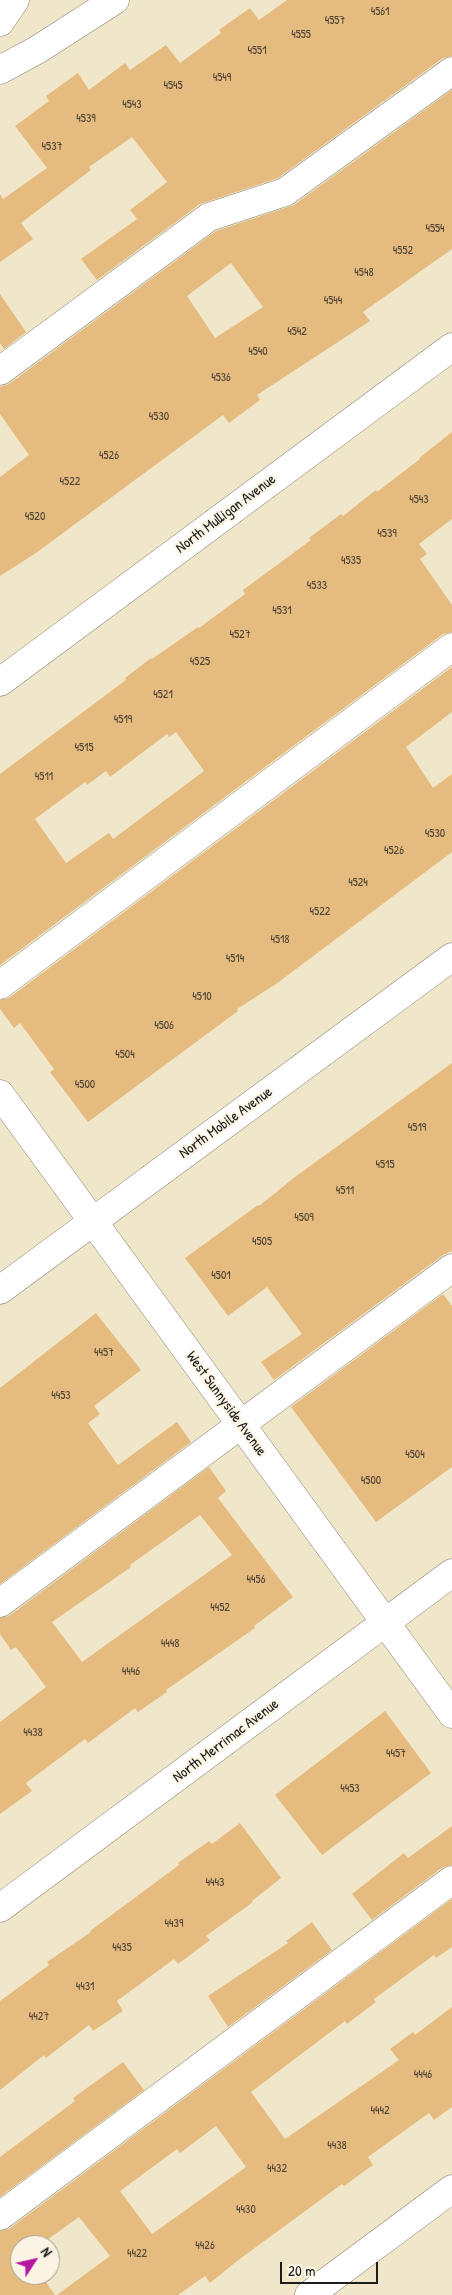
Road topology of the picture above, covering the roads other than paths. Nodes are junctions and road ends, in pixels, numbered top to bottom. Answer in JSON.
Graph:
{"nodes":[{"id":1,"x":15,"y":0,"type":"edge"},
{"id":2,"x":115,"y":0,"type":"edge"},
{"id":3,"x":0,"y":22,"type":"edge"},
{"id":4,"x":0,"y":70,"type":"edge"},
{"id":5,"x":452,"y":71,"type":"edge"},
{"id":6,"x":452,"y":347,"type":"edge"},
{"id":7,"x":0,"y":371,"type":"edge"},
{"id":8,"x":452,"y":647,"type":"edge"},
{"id":9,"x":0,"y":682,"type":"edge"},
{"id":10,"x":452,"y":957,"type":"edge"},
{"id":11,"x":0,"y":985,"type":"edge"},
{"id":12,"x":0,"y":1094,"type":"edge"},
{"id":13,"x":92,"y":1221,"type":"junction"},
{"id":14,"x":452,"y":1268,"type":"edge"},
{"id":15,"x":0,"y":1290,"type":"edge"},
{"id":16,"x":241,"y":1425,"type":"junction"},
{"id":17,"x":452,"y":1574,"type":"edge"},
{"id":18,"x":0,"y":1603,"type":"edge"},
{"id":19,"x":385,"y":1623,"type":"junction"},
{"id":20,"x":452,"y":1714,"type":"edge"},
{"id":21,"x":452,"y":1880,"type":"edge"},
{"id":22,"x":0,"y":1908,"type":"edge"},
{"id":23,"x":452,"y":2189,"type":"edge"},
{"id":24,"x":0,"y":2216,"type":"edge"},
{"id":25,"x":309,"y":2295,"type":"edge"}],
"edges":[{"from":1,"to":3,"type":"street"},
{"from":2,"to":4,"type":"street"},
{"from":5,"to":7,"type":"street"},
{"from":6,"to":9,"type":"street","name":"North Mulligan Avenue"},
{"from":8,"to":11,"type":"street"},
{"from":10,"to":13,"type":"street","name":"North Mobile Avenue"},
{"from":12,"to":13,"type":"street","name":"West Sunnyside Avenue"},
{"from":13,"to":15,"type":"street","name":"North Mobile Avenue"},
{"from":13,"to":16,"type":"street","name":"West Sunnyside Avenue"},
{"from":14,"to":16,"type":"street"},
{"from":16,"to":18,"type":"street"},
{"from":16,"to":19,"type":"street","name":"West Sunnyside Avenue"},
{"from":17,"to":19,"type":"street","name":"North Merrimac Avenue"},
{"from":19,"to":20,"type":"street","name":"West Sunnyside Avenue"},
{"from":19,"to":22,"type":"street","name":"North Merrimac Avenue"},
{"from":21,"to":24,"type":"street"},
{"from":23,"to":25,"type":"street"}]}
